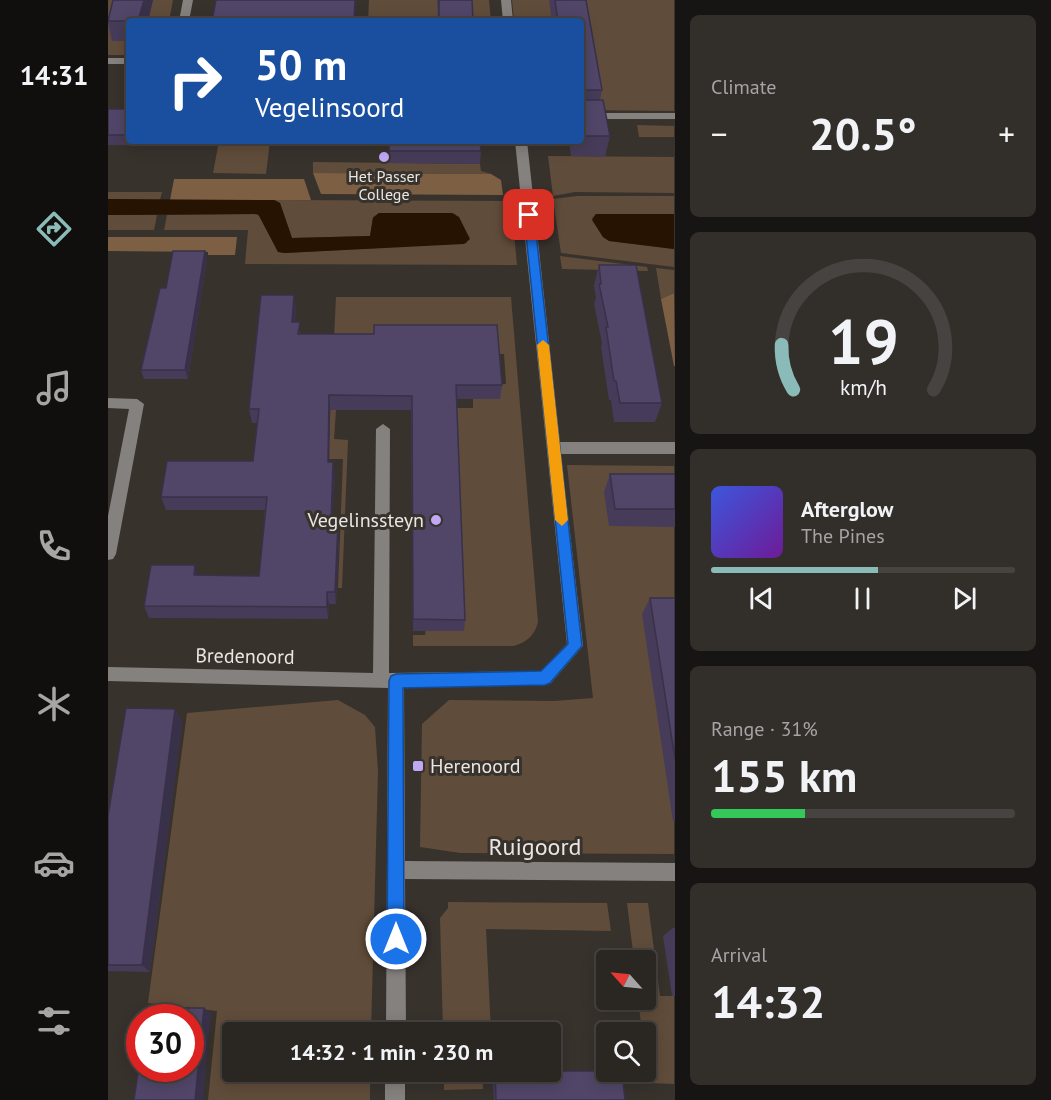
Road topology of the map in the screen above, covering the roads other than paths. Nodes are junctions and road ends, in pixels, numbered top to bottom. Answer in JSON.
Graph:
{"nodes":[{"id":1,"x":188,"y":0,"type":"edge"},
{"id":2,"x":506,"y":0,"type":"edge"},
{"id":3,"x":185,"y":18,"type":"edge"},
{"id":4,"x":508,"y":18,"type":"edge"},
{"id":5,"x":108,"y":61,"type":"edge"},
{"id":6,"x":126,"y":61,"type":"edge"},
{"id":7,"x":584,"y":116,"type":"edge"},
{"id":8,"x":675,"y":116,"type":"edge"},
{"id":9,"x":521,"y":144,"type":"edge"},
{"id":10,"x":108,"y":403,"type":"edge"},
{"id":11,"x":383,"y":429,"type":"dead end"},
{"id":12,"x":554,"y":448,"type":"junction"},
{"id":13,"x":675,"y":448,"type":"edge"},
{"id":14,"x":108,"y":554,"type":"edge"},
{"id":15,"x":108,"y":674,"type":"edge"},
{"id":16,"x":388,"y":681,"type":"junction"},
{"id":17,"x":396,"y":870,"type":"junction"},
{"id":18,"x":675,"y":872,"type":"edge"},
{"id":19,"x":396,"y":1022,"type":"edge"},
{"id":20,"x":396,"y":1082,"type":"edge"},
{"id":21,"x":395,"y":1100,"type":"edge"}],
"edges":[{"from":1,"to":3,"type":"street"},
{"from":2,"to":4,"type":"street"},
{"from":5,"to":6,"type":"street"},
{"from":7,"to":8,"type":"street"},
{"from":9,"to":12,"type":"street","name":"Bredenoord"},
{"from":10,"to":14,"type":"street"},
{"from":11,"to":16,"type":"street"},
{"from":12,"to":13,"type":"street"},
{"from":12,"to":16,"type":"street","name":"Bredenoord"},
{"from":15,"to":16,"type":"street","name":"Bredenoord"},
{"from":16,"to":17,"type":"street"},
{"from":17,"to":18,"type":"street","name":"Ruigoord"},
{"from":17,"to":19,"type":"street"},
{"from":20,"to":21,"type":"street"}]}
